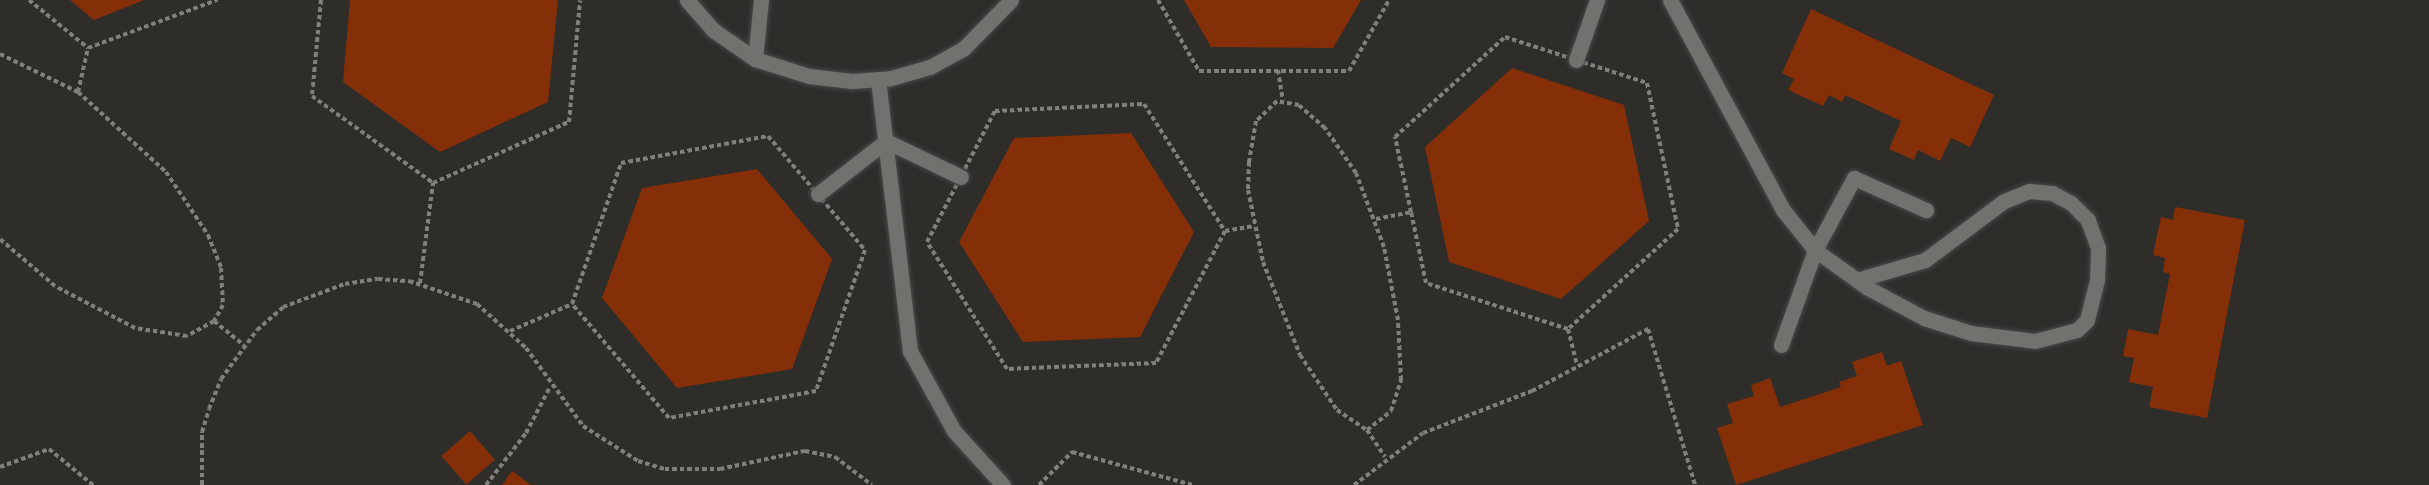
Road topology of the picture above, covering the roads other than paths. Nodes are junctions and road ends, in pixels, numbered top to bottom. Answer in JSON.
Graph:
{"nodes":[{"id":1,"x":687,"y":0,"type":"edge"},
{"id":2,"x":761,"y":0,"type":"edge"},
{"id":3,"x":1011,"y":0,"type":"edge"},
{"id":4,"x":1598,"y":0,"type":"edge"},
{"id":5,"x":1670,"y":0,"type":"edge"},
{"id":6,"x":755,"y":59,"type":"junction"},
{"id":7,"x":1576,"y":60,"type":"road end"},
{"id":8,"x":878,"y":79,"type":"junction"},
{"id":9,"x":886,"y":141,"type":"junction"},
{"id":10,"x":961,"y":177,"type":"road end"},
{"id":11,"x":818,"y":194,"type":"road end"},
{"id":12,"x":1926,"y":210,"type":"dead end"},
{"id":13,"x":1815,"y":250,"type":"junction"},
{"id":14,"x":1857,"y":279,"type":"junction"},
{"id":15,"x":1781,"y":345,"type":"dead end"},
{"id":16,"x":1003,"y":485,"type":"edge"}],
"edges":[{"from":1,"to":6,"type":"lane"},
{"from":2,"to":6,"type":"lane"},
{"from":3,"to":8,"type":"lane"},
{"from":4,"to":7,"type":"lane"},
{"from":5,"to":13,"type":"lane"},
{"from":6,"to":8,"type":"lane"},
{"from":8,"to":9,"type":"lane"},
{"from":9,"to":10,"type":"lane"},
{"from":9,"to":11,"type":"lane"},
{"from":9,"to":16,"type":"lane"},
{"from":12,"to":13,"type":"lane"},
{"from":13,"to":14,"type":"lane"},
{"from":13,"to":15,"type":"lane"},
{"from":14,"to":14,"type":"lane"}]}
